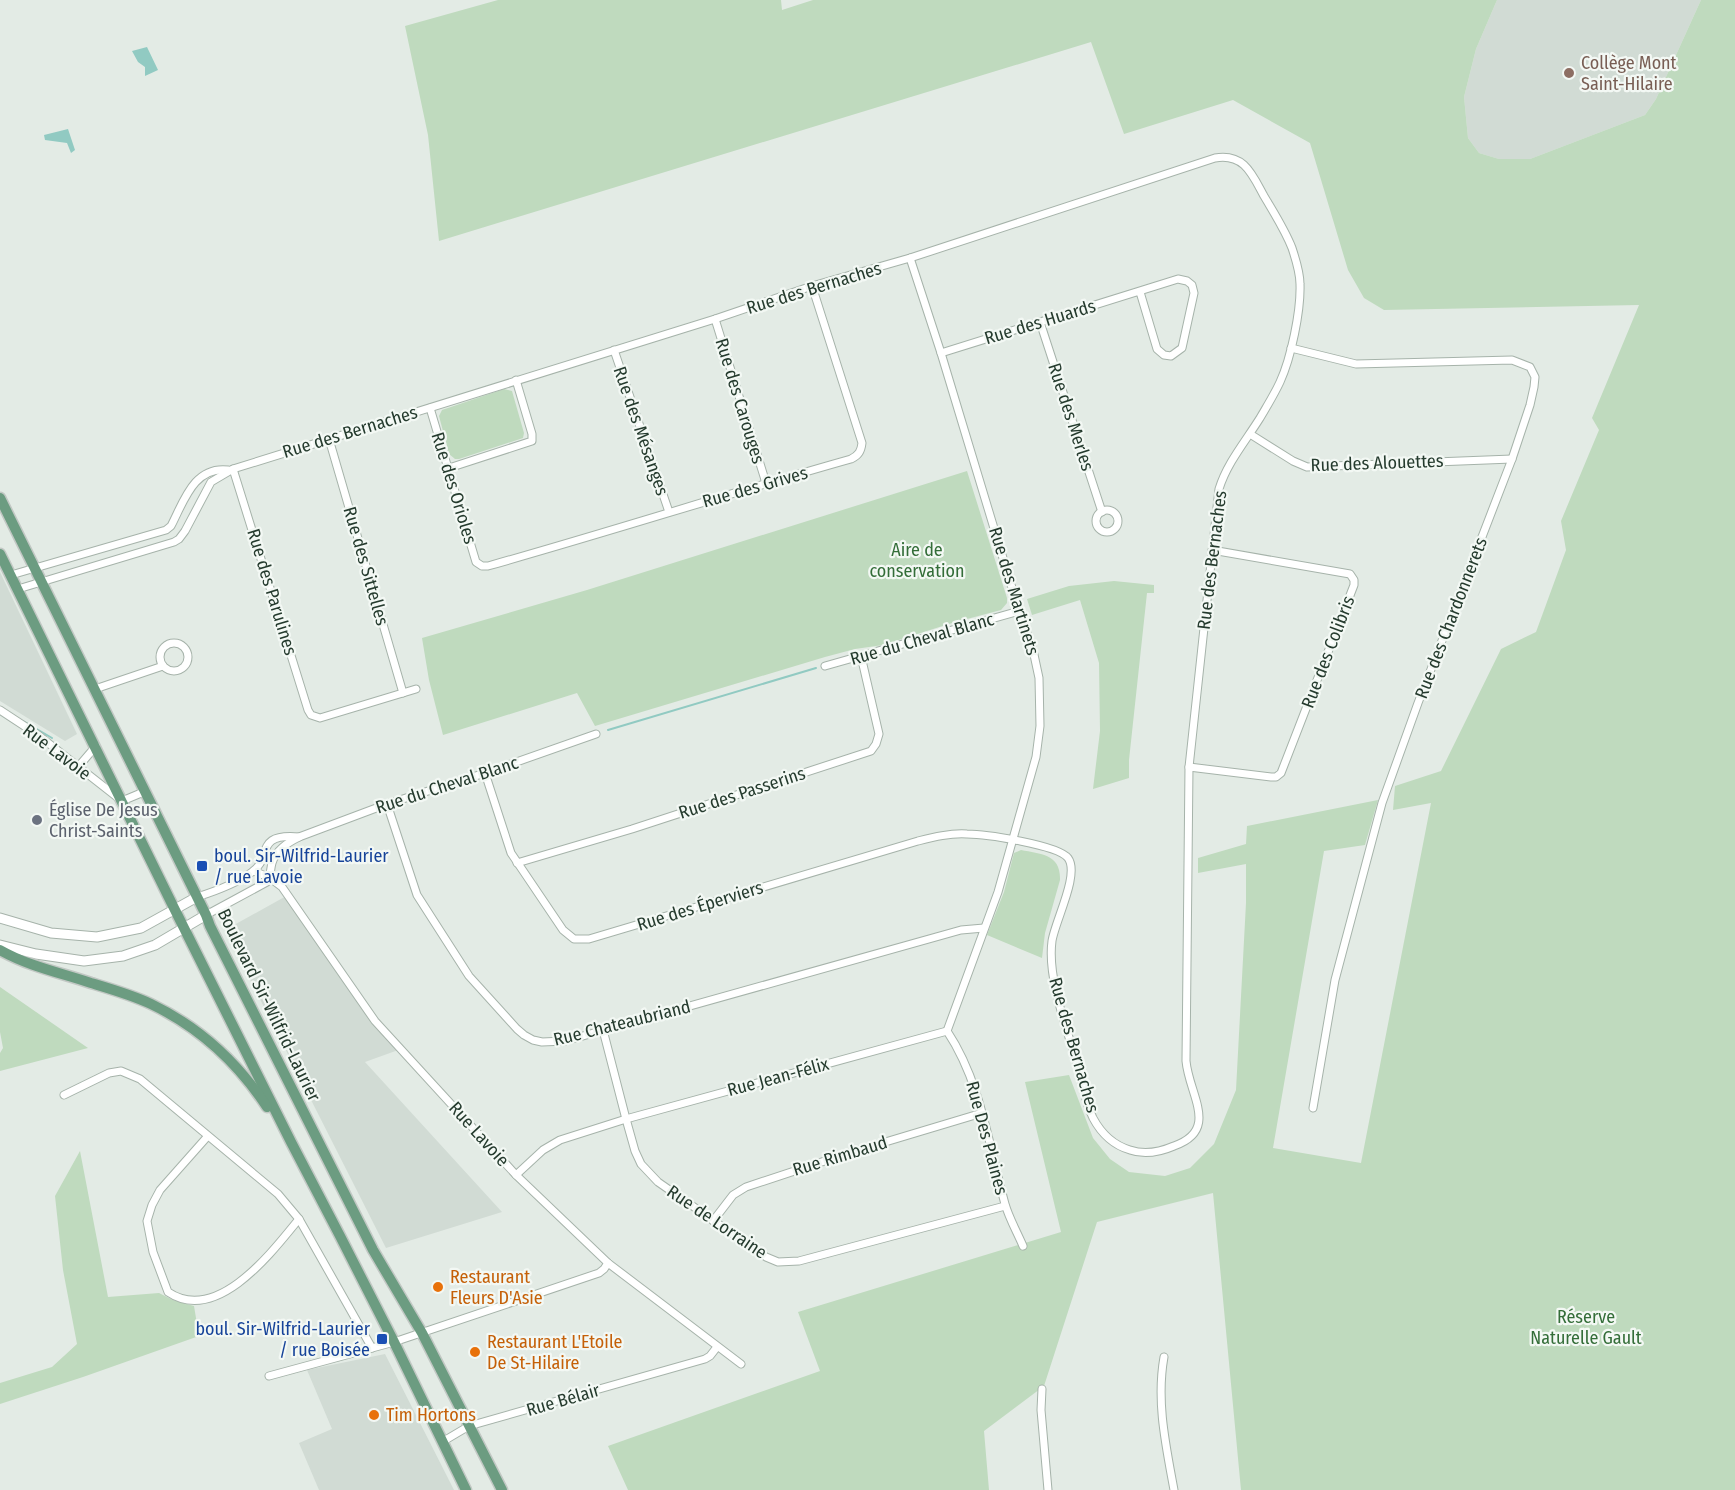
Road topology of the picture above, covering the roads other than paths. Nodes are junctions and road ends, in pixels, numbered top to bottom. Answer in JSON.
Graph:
{"nodes":[{"id":1,"x":910,"y":258,"type":"junction"},
{"id":2,"x":812,"y":286,"type":"junction"},
{"id":3,"x":1140,"y":292,"type":"junction"},
{"id":4,"x":715,"y":319,"type":"junction"},
{"id":5,"x":1040,"y":322,"type":"junction"},
{"id":6,"x":1291,"y":348,"type":"junction"},
{"id":7,"x":614,"y":350,"type":"junction"},
{"id":8,"x":941,"y":352,"type":"junction"},
{"id":9,"x":516,"y":380,"type":"junction"},
{"id":10,"x":430,"y":408,"type":"junction"},
{"id":11,"x":1250,"y":434,"type":"junction"},
{"id":12,"x":329,"y":439,"type":"junction"},
{"id":13,"x":1512,"y":459,"type":"junction"},
{"id":14,"x":449,"y":468,"type":"junction"},
{"id":15,"x":231,"y":470,"type":"junction"},
{"id":16,"x":766,"y":483,"type":"junction"},
{"id":17,"x":0,"y":498,"type":"edge"},
{"id":18,"x":669,"y":512,"type":"junction"},
{"id":19,"x":1101,"y":512,"type":"dead end"},
{"id":20,"x":153,"y":534,"type":"junction"},
{"id":21,"x":157,"y":547,"type":"junction"},
{"id":22,"x":1212,"y":550,"type":"junction"},
{"id":23,"x":0,"y":554,"type":"edge"},
{"id":24,"x":482,"y":566,"type":"joint"},
{"id":25,"x":34,"y":569,"type":"junction"},
{"id":26,"x":11,"y":575,"type":"junction"},
{"id":27,"x":42,"y":582,"type":"junction"},
{"id":28,"x":18,"y":590,"type":"junction"},
{"id":29,"x":1019,"y":611,"type":"junction"},
{"id":30,"x":861,"y":656,"type":"junction"},
{"id":31,"x":163,"y":666,"type":"junction"},
{"id":32,"x":825,"y":666,"type":"dead end"},
{"id":33,"x":95,"y":689,"type":"junction"},
{"id":34,"x":416,"y":689,"type":"dead end"},
{"id":35,"x":403,"y":693,"type":"junction"},
{"id":36,"x":0,"y":710,"type":"edge"},
{"id":37,"x":596,"y":734,"type":"dead end"},
{"id":38,"x":96,"y":746,"type":"junction"},
{"id":39,"x":78,"y":767,"type":"junction"},
{"id":40,"x":1189,"y":767,"type":"junction"},
{"id":41,"x":485,"y":773,"type":"junction"},
{"id":42,"x":146,"y":791,"type":"junction"},
{"id":43,"x":122,"y":801,"type":"junction"},
{"id":44,"x":387,"y":804,"type":"junction"},
{"id":45,"x":298,"y":837,"type":"junction"},
{"id":46,"x":1011,"y":841,"type":"junction"},
{"id":47,"x":517,"y":863,"type":"junction"},
{"id":48,"x":254,"y":871,"type":"junction"},
{"id":49,"x":270,"y":878,"type":"junction"},
{"id":50,"x":197,"y":897,"type":"junction"},
{"id":51,"x":174,"y":908,"type":"junction"},
{"id":52,"x":206,"y":915,"type":"junction"},
{"id":53,"x":0,"y":918,"type":"edge"},
{"id":54,"x":185,"y":928,"type":"junction"},
{"id":55,"x":984,"y":928,"type":"junction"},
{"id":56,"x":0,"y":948,"type":"edge"},
{"id":57,"x":603,"y":1030,"type":"junction"},
{"id":58,"x":947,"y":1031,"type":"junction"},
{"id":59,"x":64,"y":1095,"type":"dead end"},
{"id":60,"x":1313,"y":1108,"type":"dead end"},
{"id":61,"x":982,"y":1113,"type":"junction"},
{"id":62,"x":626,"y":1119,"type":"junction"},
{"id":63,"x":207,"y":1137,"type":"junction"},
{"id":64,"x":291,"y":1142,"type":"junction"},
{"id":65,"x":516,"y":1175,"type":"junction"},
{"id":66,"x":1005,"y":1206,"type":"junction"},
{"id":67,"x":299,"y":1219,"type":"junction"},
{"id":68,"x":712,"y":1221,"type":"junction"},
{"id":69,"x":1023,"y":1246,"type":"dead end"},
{"id":70,"x":608,"y":1263,"type":"junction"},
{"id":71,"x":422,"y":1333,"type":"junction"},
{"id":72,"x":394,"y":1342,"type":"junction"},
{"id":73,"x":717,"y":1347,"type":"junction"},
{"id":74,"x":372,"y":1348,"type":"junction"},
{"id":75,"x":1164,"y":1357,"type":"dead end"},
{"id":76,"x":741,"y":1364,"type":"dead end"},
{"id":77,"x":268,"y":1376,"type":"dead end"},
{"id":78,"x":1042,"y":1389,"type":"dead end"},
{"id":79,"x":470,"y":1426,"type":"junction"},
{"id":80,"x":442,"y":1442,"type":"junction"},
{"id":81,"x":466,"y":1490,"type":"edge"},
{"id":82,"x":502,"y":1490,"type":"edge"},
{"id":83,"x":1047,"y":1490,"type":"edge"},
{"id":84,"x":1174,"y":1490,"type":"edge"}],
"edges":[{"from":1,"to":2,"type":"street","name":"Rue des Bernaches"},
{"from":1,"to":6,"type":"street","name":"Rue des Bernaches"},
{"from":1,"to":8,"type":"street","name":"Rue des Martinets"},
{"from":2,"to":4,"type":"street","name":"Rue des Bernaches"},
{"from":2,"to":16,"type":"street","name":"Rue des Grives"},
{"from":3,"to":3,"type":"street","name":"Rue des Huards"},
{"from":3,"to":5,"type":"street","name":"Rue des Huards"},
{"from":4,"to":7,"type":"street","name":"Rue des Bernaches"},
{"from":4,"to":16,"type":"street","name":"Rue des Carouges"},
{"from":5,"to":8,"type":"street","name":"Rue des Huards"},
{"from":5,"to":19,"type":"street","name":"Rue des Merles"},
{"from":6,"to":11,"type":"street","name":"Rue des Bernaches"},
{"from":6,"to":13,"type":"street","name":"Rue des Chardonnerets"},
{"from":7,"to":9,"type":"street","name":"Rue des Bernaches"},
{"from":7,"to":18,"type":"street","name":"Rue des Mésanges"},
{"from":8,"to":29,"type":"street","name":"Rue des Martinets"},
{"from":9,"to":10,"type":"street","name":"Rue des Bernaches"},
{"from":9,"to":14,"type":"street"},
{"from":10,"to":12,"type":"street","name":"Rue des Bernaches"},
{"from":10,"to":14,"type":"street","name":"Rue des Orioles"},
{"from":11,"to":13,"type":"street","name":"Rue des Alouettes"},
{"from":11,"to":22,"type":"street","name":"Rue des Bernaches"},
{"from":12,"to":15,"type":"street","name":"Rue des Bernaches"},
{"from":12,"to":35,"type":"street","name":"Rue des Sittelles"},
{"from":13,"to":60,"type":"street","name":"Rue des Chardonnerets"},
{"from":14,"to":24,"type":"street","name":"Rue des Orioles"},
{"from":15,"to":20,"type":"street","name":"Rue des Bernaches"},
{"from":15,"to":21,"type":"street","name":"Rue des Bernaches"},
{"from":15,"to":35,"type":"street","name":"Rue des Parulines"},
{"from":16,"to":18,"type":"street","name":"Rue des Grives"},
{"from":17,"to":25,"type":"main road","name":"Boulevard Sir-Wilfrid-Laurier"},
{"from":18,"to":24,"type":"street","name":"Rue des Grives"},
{"from":20,"to":21,"type":"street"},
{"from":20,"to":25,"type":"street","name":"Rue des Bernaches"},
{"from":21,"to":27,"type":"street","name":"Rue des Bernaches"},
{"from":22,"to":40,"type":"street","name":"Rue des Bernaches"},
{"from":22,"to":40,"type":"street","name":"Rue des Colibris"},
{"from":23,"to":26,"type":"main road"},
{"from":25,"to":26,"type":"street","name":"Rue des Bernaches"},
{"from":25,"to":27,"type":"main road","name":"Boulevard Sir-Wilfrid-Laurier"},
{"from":26,"to":28,"type":"main road"},
{"from":27,"to":28,"type":"street","name":"Rue des Bernaches"},
{"from":27,"to":33,"type":"main road","name":"Boulevard Sir-Wilfrid-Laurier"},
{"from":28,"to":38,"type":"main road"},
{"from":29,"to":30,"type":"street","name":"Rue du Cheval Blanc"},
{"from":29,"to":46,"type":"street","name":"Rue des Martinets"},
{"from":30,"to":32,"type":"street","name":"Rue du Cheval Blanc"},
{"from":30,"to":47,"type":"street","name":"Rue des Passerins"},
{"from":31,"to":31,"type":"street"},
{"from":31,"to":33,"type":"street"},
{"from":33,"to":42,"type":"main road","name":"Boulevard Sir-Wilfrid-Laurier"},
{"from":34,"to":35,"type":"street"},
{"from":36,"to":39,"type":"street","name":"Rue Lavoie"},
{"from":37,"to":41,"type":"street","name":"Rue du Cheval Blanc"},
{"from":38,"to":39,"type":"street"},
{"from":38,"to":43,"type":"main road"},
{"from":39,"to":43,"type":"street","name":"Rue Lavoie"},
{"from":40,"to":46,"type":"street","name":"Rue des Bernaches"},
{"from":41,"to":44,"type":"street","name":"Rue du Cheval Blanc"},
{"from":41,"to":47,"type":"street","name":"Rue des Éperviers"},
{"from":42,"to":43,"type":"street"},
{"from":42,"to":50,"type":"main road","name":"Boulevard Sir-Wilfrid-Laurier"},
{"from":43,"to":51,"type":"main road"},
{"from":44,"to":45,"type":"street","name":"Rue du Cheval Blanc"},
{"from":44,"to":57,"type":"street","name":"Rue Chateaubriand"},
{"from":45,"to":48,"type":"street","name":"Rue du Cheval Blanc"},
{"from":45,"to":49,"type":"street","name":"Rue du Cheval Blanc"},
{"from":46,"to":47,"type":"street","name":"Rue des Éperviers"},
{"from":46,"to":55,"type":"street","name":"Rue des Martinets"},
{"from":48,"to":49,"type":"street","name":"Rue Lavoie"},
{"from":48,"to":50,"type":"street"},
{"from":49,"to":52,"type":"street"},
{"from":49,"to":65,"type":"street","name":"Rue Lavoie"},
{"from":50,"to":51,"type":"street"},
{"from":50,"to":52,"type":"main road","name":"Boulevard Sir-Wilfrid-Laurier"},
{"from":51,"to":53,"type":"street"},
{"from":51,"to":54,"type":"main road"},
{"from":52,"to":54,"type":"street"},
{"from":52,"to":71,"type":"main road","name":"Boulevard Sir-Wilfrid-Laurier"},
{"from":54,"to":56,"type":"street"},
{"from":54,"to":64,"type":"main road"},
{"from":55,"to":57,"type":"street","name":"Rue Chateaubriand"},
{"from":55,"to":58,"type":"street"},
{"from":56,"to":64,"type":"main road"},
{"from":57,"to":62,"type":"street","name":"Rue de Lorraine"},
{"from":58,"to":61,"type":"street","name":"Rue Des Plaines"},
{"from":58,"to":62,"type":"street","name":"Rue Jean-Félix"},
{"from":59,"to":63,"type":"street"},
{"from":61,"to":66,"type":"street","name":"Rue Des Plaines"},
{"from":61,"to":68,"type":"street","name":"Rue Rimbaud"},
{"from":62,"to":65,"type":"street","name":"Rue Jean-Félix"},
{"from":62,"to":68,"type":"street","name":"Rue de Lorraine"},
{"from":63,"to":67,"type":"street"},
{"from":63,"to":67,"type":"street"},
{"from":64,"to":72,"type":"main road"},
{"from":65,"to":70,"type":"street","name":"Rue Lavoie"},
{"from":66,"to":68,"type":"street","name":"Rue de Lorraine"},
{"from":66,"to":69,"type":"street","name":"Rue Des Plaines"},
{"from":67,"to":74,"type":"street"},
{"from":70,"to":71,"type":"street"},
{"from":70,"to":73,"type":"street","name":"Rue Lavoie"},
{"from":71,"to":72,"type":"street"},
{"from":71,"to":79,"type":"main road","name":"Boulevard Sir-Wilfrid-Laurier"},
{"from":72,"to":74,"type":"street"},
{"from":72,"to":80,"type":"main road"},
{"from":73,"to":76,"type":"street","name":"Rue Lavoie"},
{"from":73,"to":79,"type":"street","name":"Rue Bélair"},
{"from":74,"to":77,"type":"street"},
{"from":75,"to":84,"type":"street"},
{"from":78,"to":83,"type":"street"},
{"from":79,"to":80,"type":"street","name":"Rue Bélair"},
{"from":79,"to":82,"type":"main road","name":"Boulevard Sir-Wilfrid-Laurier"},
{"from":80,"to":81,"type":"main road"}]}
